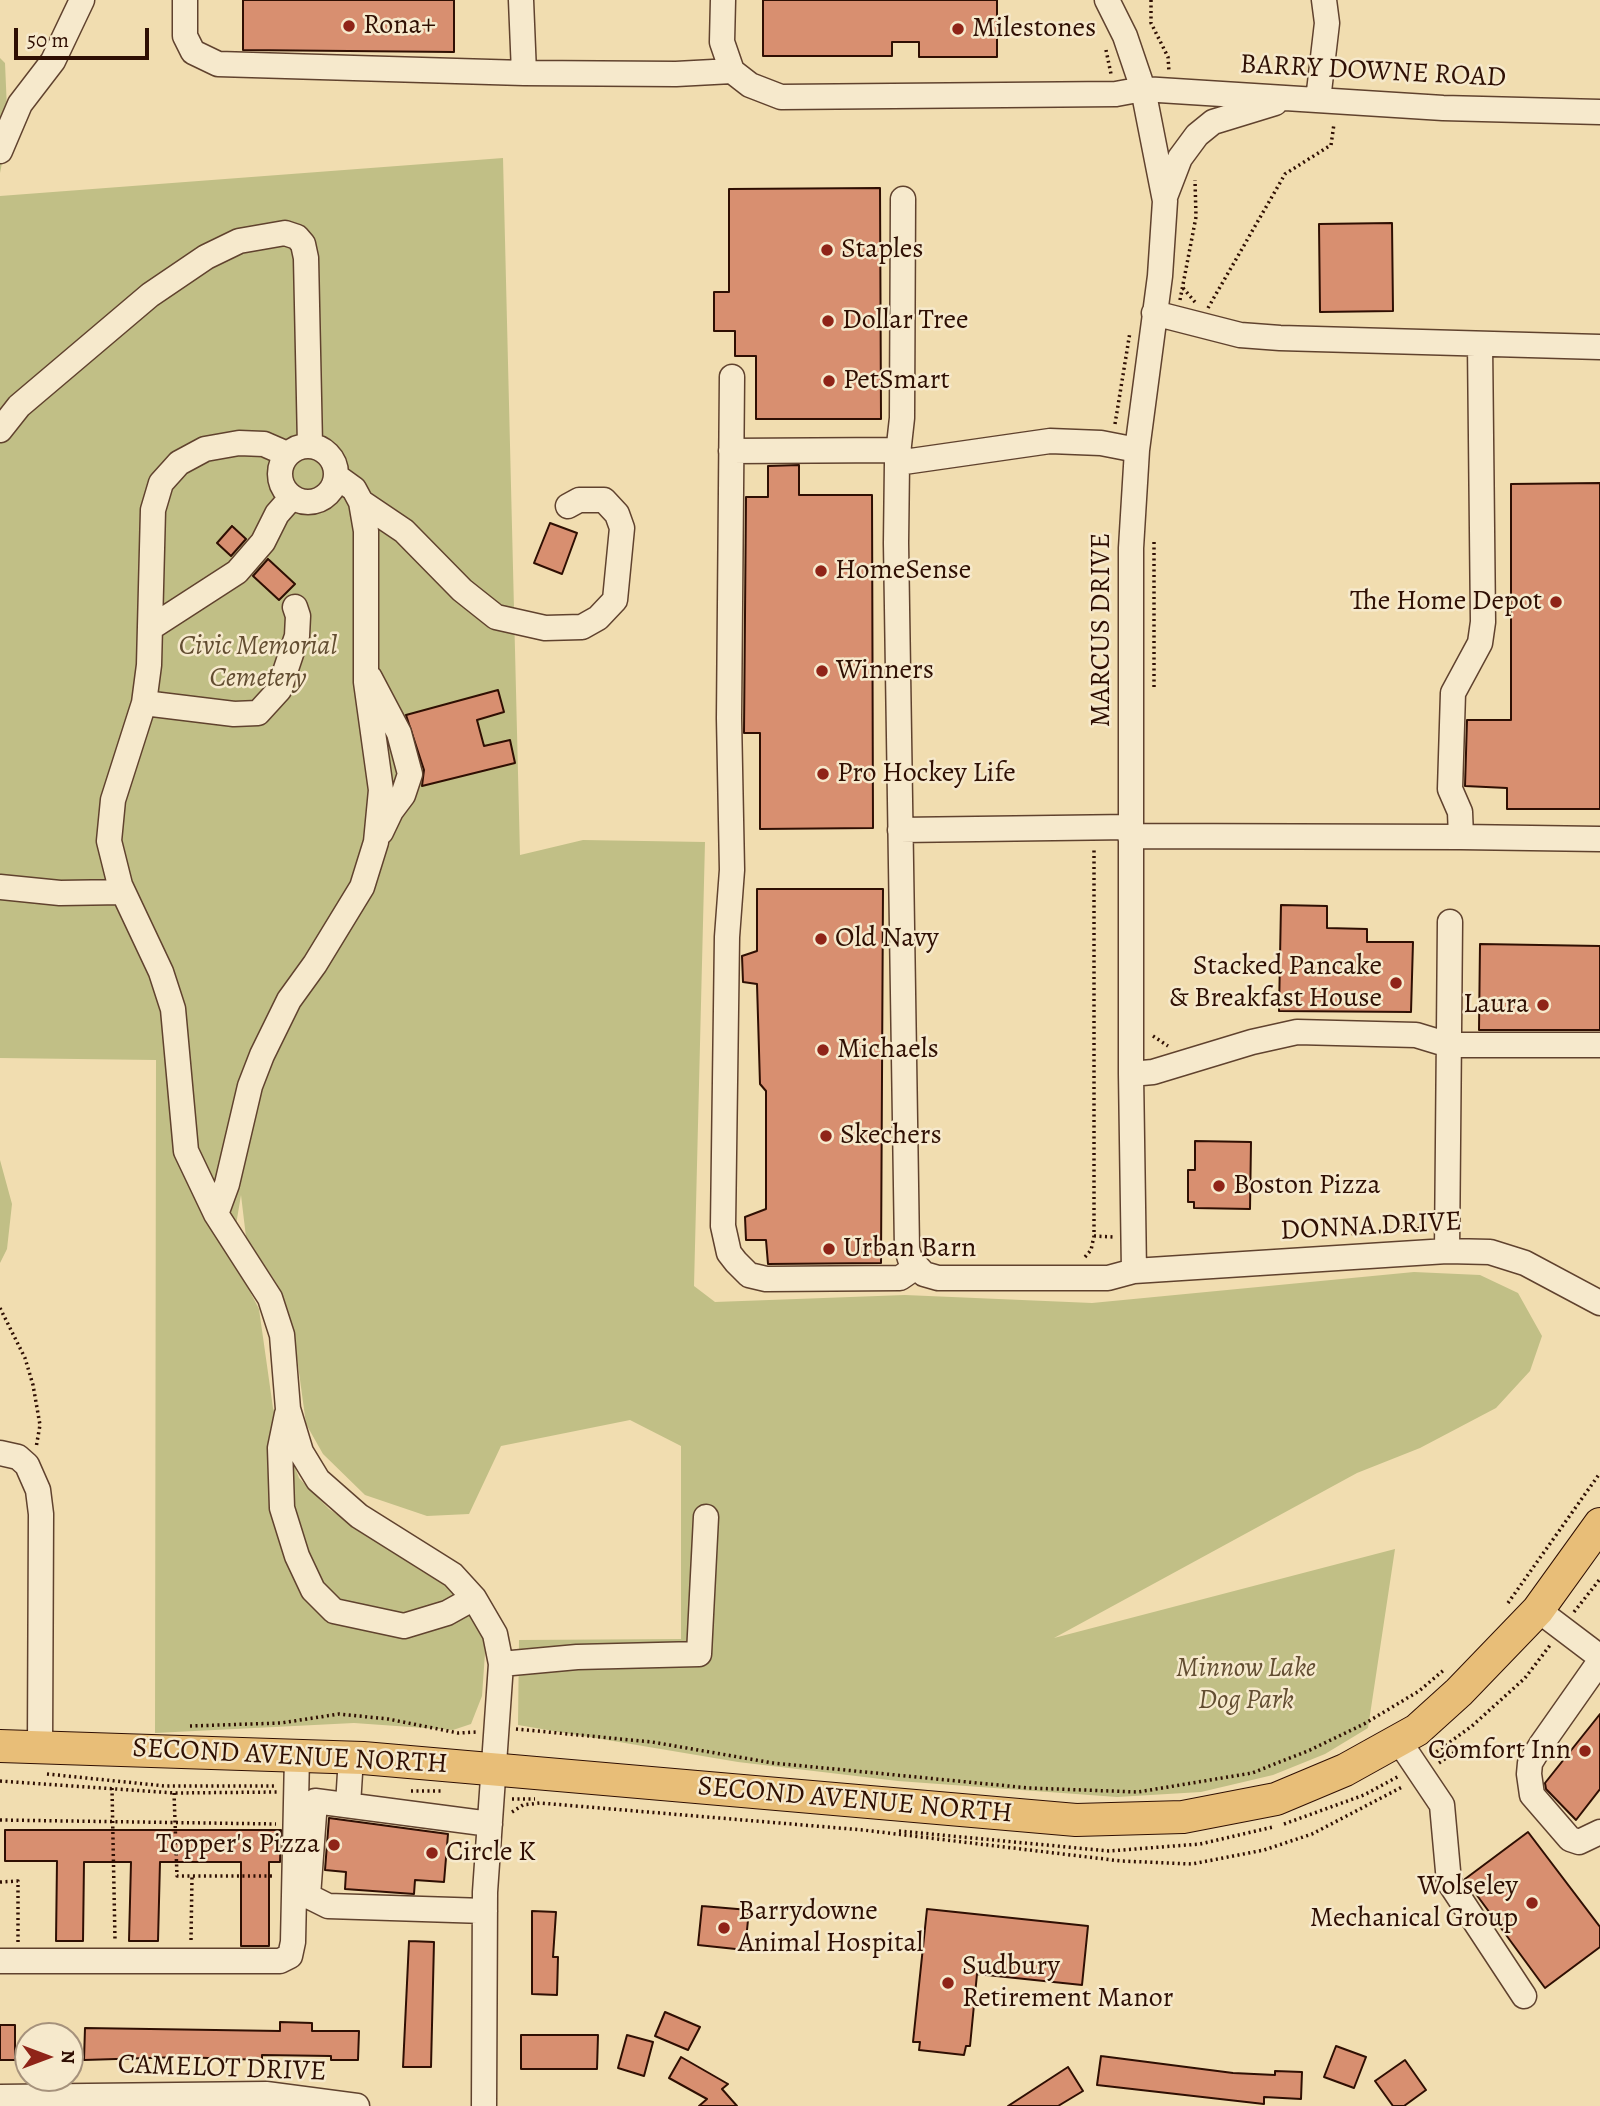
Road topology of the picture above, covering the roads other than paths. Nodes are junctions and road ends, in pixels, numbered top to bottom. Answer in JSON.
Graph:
{"nodes":[{"id":1,"x":82,"y":0,"type":"edge"},
{"id":2,"x":185,"y":0,"type":"edge"},
{"id":3,"x":521,"y":0,"type":"edge"},
{"id":4,"x":723,"y":0,"type":"edge"},
{"id":5,"x":1107,"y":0,"type":"edge"},
{"id":6,"x":1324,"y":0,"type":"edge"},
{"id":7,"x":732,"y":71,"type":"junction"},
{"id":8,"x":524,"y":73,"type":"junction"},
{"id":9,"x":1143,"y":89,"type":"junction"},
{"id":10,"x":1293,"y":98,"type":"junction"},
{"id":11,"x":1318,"y":100,"type":"junction"},
{"id":12,"x":1600,"y":112,"type":"edge"},
{"id":13,"x":0,"y":151,"type":"edge"},
{"id":14,"x":903,"y":199,"type":"dead end"},
{"id":15,"x":1164,"y":201,"type":"junction"},
{"id":16,"x":1166,"y":316,"type":"junction"},
{"id":17,"x":1480,"y":344,"type":"junction"},
{"id":18,"x":1600,"y":347,"type":"edge"},
{"id":19,"x":732,"y":377,"type":"dead end"},
{"id":20,"x":0,"y":430,"type":"edge"},
{"id":21,"x":299,"y":450,"type":"junction"},
{"id":22,"x":1137,"y":450,"type":"junction"},
{"id":23,"x":731,"y":451,"type":"junction"},
{"id":24,"x":898,"y":456,"type":"junction"},
{"id":25,"x":336,"y":476,"type":"junction"},
{"id":26,"x":292,"y":496,"type":"junction"},
{"id":27,"x":360,"y":502,"type":"junction"},
{"id":28,"x":568,"y":506,"type":"dead end"},
{"id":29,"x":295,"y":607,"type":"dead end"},
{"id":30,"x":152,"y":627,"type":"junction"},
{"id":31,"x":144,"y":703,"type":"junction"},
{"id":32,"x":900,"y":830,"type":"junction"},
{"id":33,"x":1130,"y":832,"type":"junction"},
{"id":34,"x":1461,"y":837,"type":"junction"},
{"id":35,"x":1600,"y":839,"type":"edge"},
{"id":36,"x":0,"y":887,"type":"edge"},
{"id":37,"x":123,"y":892,"type":"junction"},
{"id":38,"x":1450,"y":922,"type":"dead end"},
{"id":39,"x":1449,"y":1045,"type":"junction"},
{"id":40,"x":1600,"y":1045,"type":"edge"},
{"id":41,"x":1142,"y":1073,"type":"junction"},
{"id":42,"x":216,"y":1214,"type":"junction"},
{"id":43,"x":1447,"y":1251,"type":"junction"},
{"id":44,"x":916,"y":1267,"type":"junction"},
{"id":45,"x":1134,"y":1271,"type":"junction"},
{"id":46,"x":1600,"y":1303,"type":"edge"},
{"id":47,"x":288,"y":1409,"type":"junction"},
{"id":48,"x":0,"y":1452,"type":"edge"},
{"id":49,"x":706,"y":1517,"type":"dead end"},
{"id":50,"x":1600,"y":1524,"type":"edge"},
{"id":51,"x":474,"y":1598,"type":"junction"},
{"id":52,"x":1538,"y":1610,"type":"junction"},
{"id":53,"x":1600,"y":1659,"type":"edge"},
{"id":54,"x":501,"y":1664,"type":"junction"},
{"id":55,"x":1399,"y":1741,"type":"junction"},
{"id":56,"x":0,"y":1746,"type":"edge"},
{"id":57,"x":40,"y":1747,"type":"junction"},
{"id":58,"x":297,"y":1756,"type":"junction"},
{"id":59,"x":351,"y":1757,"type":"junction"},
{"id":60,"x":494,"y":1769,"type":"junction"},
{"id":61,"x":348,"y":1805,"type":"junction"},
{"id":62,"x":497,"y":1816,"type":"junction"},
{"id":63,"x":1600,"y":1832,"type":"edge"},
{"id":64,"x":485,"y":1911,"type":"junction"},
{"id":65,"x":9,"y":1961,"type":"edge"},
{"id":66,"x":1524,"y":1996,"type":"dead end"},
{"id":67,"x":0,"y":2097,"type":"edge"},
{"id":68,"x":357,"y":2106,"type":"edge"},
{"id":69,"x":484,"y":2106,"type":"edge"}],
"edges":[{"from":1,"to":13,"type":"street"},
{"from":2,"to":8,"type":"street"},
{"from":3,"to":8,"type":"street"},
{"from":4,"to":7,"type":"street"},
{"from":5,"to":9,"type":"street","name":"MARCUS DRIVE"},
{"from":6,"to":11,"type":"street"},
{"from":7,"to":8,"type":"street"},
{"from":7,"to":9,"type":"street","name":"BARRY DOWNE ROAD"},
{"from":9,"to":10,"type":"street","name":"BARRY DOWNE ROAD"},
{"from":9,"to":15,"type":"street","name":"MARCUS DRIVE"},
{"from":10,"to":11,"type":"street","name":"BARRY DOWNE ROAD"},
{"from":10,"to":15,"type":"street"},
{"from":11,"to":12,"type":"street","name":"BARRY DOWNE ROAD"},
{"from":14,"to":24,"type":"street"},
{"from":15,"to":16,"type":"street","name":"MARCUS DRIVE"},
{"from":16,"to":17,"type":"street"},
{"from":16,"to":22,"type":"street","name":"MARCUS DRIVE"},
{"from":17,"to":18,"type":"street"},
{"from":17,"to":34,"type":"street"},
{"from":19,"to":23,"type":"street"},
{"from":20,"to":21,"type":"street"},
{"from":21,"to":25,"type":"street"},
{"from":21,"to":26,"type":"street"},
{"from":21,"to":30,"type":"street"},
{"from":22,"to":24,"type":"street"},
{"from":22,"to":33,"type":"street","name":"MARCUS DRIVE"},
{"from":23,"to":24,"type":"street"},
{"from":23,"to":44,"type":"street"},
{"from":24,"to":32,"type":"street"},
{"from":25,"to":26,"type":"street"},
{"from":25,"to":27,"type":"street"},
{"from":26,"to":30,"type":"street"},
{"from":27,"to":28,"type":"street"},
{"from":27,"to":42,"type":"street"},
{"from":29,"to":31,"type":"street"},
{"from":30,"to":31,"type":"street"},
{"from":31,"to":37,"type":"street"},
{"from":32,"to":33,"type":"street"},
{"from":32,"to":44,"type":"street"},
{"from":33,"to":34,"type":"street"},
{"from":33,"to":41,"type":"street","name":"MARCUS DRIVE"},
{"from":34,"to":35,"type":"street"},
{"from":36,"to":37,"type":"street"},
{"from":37,"to":42,"type":"street"},
{"from":38,"to":39,"type":"street"},
{"from":39,"to":40,"type":"street"},
{"from":39,"to":41,"type":"street"},
{"from":39,"to":43,"type":"street"},
{"from":41,"to":45,"type":"street","name":"MARCUS DRIVE"},
{"from":42,"to":47,"type":"street"},
{"from":43,"to":45,"type":"street","name":"DONNA DRIVE"},
{"from":43,"to":46,"type":"street","name":"DONNA DRIVE"},
{"from":44,"to":45,"type":"street","name":"DONNA DRIVE"},
{"from":47,"to":51,"type":"street"},
{"from":47,"to":51,"type":"street"},
{"from":48,"to":57,"type":"street"},
{"from":49,"to":54,"type":"street"},
{"from":50,"to":52,"type":"main road","name":"SECOND AVENUE NORTH"},
{"from":51,"to":54,"type":"street"},
{"from":52,"to":53,"type":"street"},
{"from":52,"to":55,"type":"main road","name":"SECOND AVENUE NORTH"},
{"from":53,"to":63,"type":"street"},
{"from":54,"to":60,"type":"street"},
{"from":55,"to":60,"type":"main road","name":"SECOND AVENUE NORTH"},
{"from":55,"to":66,"type":"street"},
{"from":56,"to":57,"type":"main road","name":"SECOND AVENUE NORTH"},
{"from":57,"to":58,"type":"main road","name":"SECOND AVENUE NORTH"},
{"from":58,"to":59,"type":"main road","name":"SECOND AVENUE NORTH"},
{"from":58,"to":65,"type":"street"},
{"from":59,"to":60,"type":"main road","name":"SECOND AVENUE NORTH"},
{"from":59,"to":61,"type":"street"},
{"from":60,"to":62,"type":"street"},
{"from":61,"to":62,"type":"street"},
{"from":61,"to":64,"type":"street"},
{"from":62,"to":64,"type":"street"},
{"from":64,"to":69,"type":"street"},
{"from":67,"to":68,"type":"street","name":"CAMELOT DRIVE"}]}
